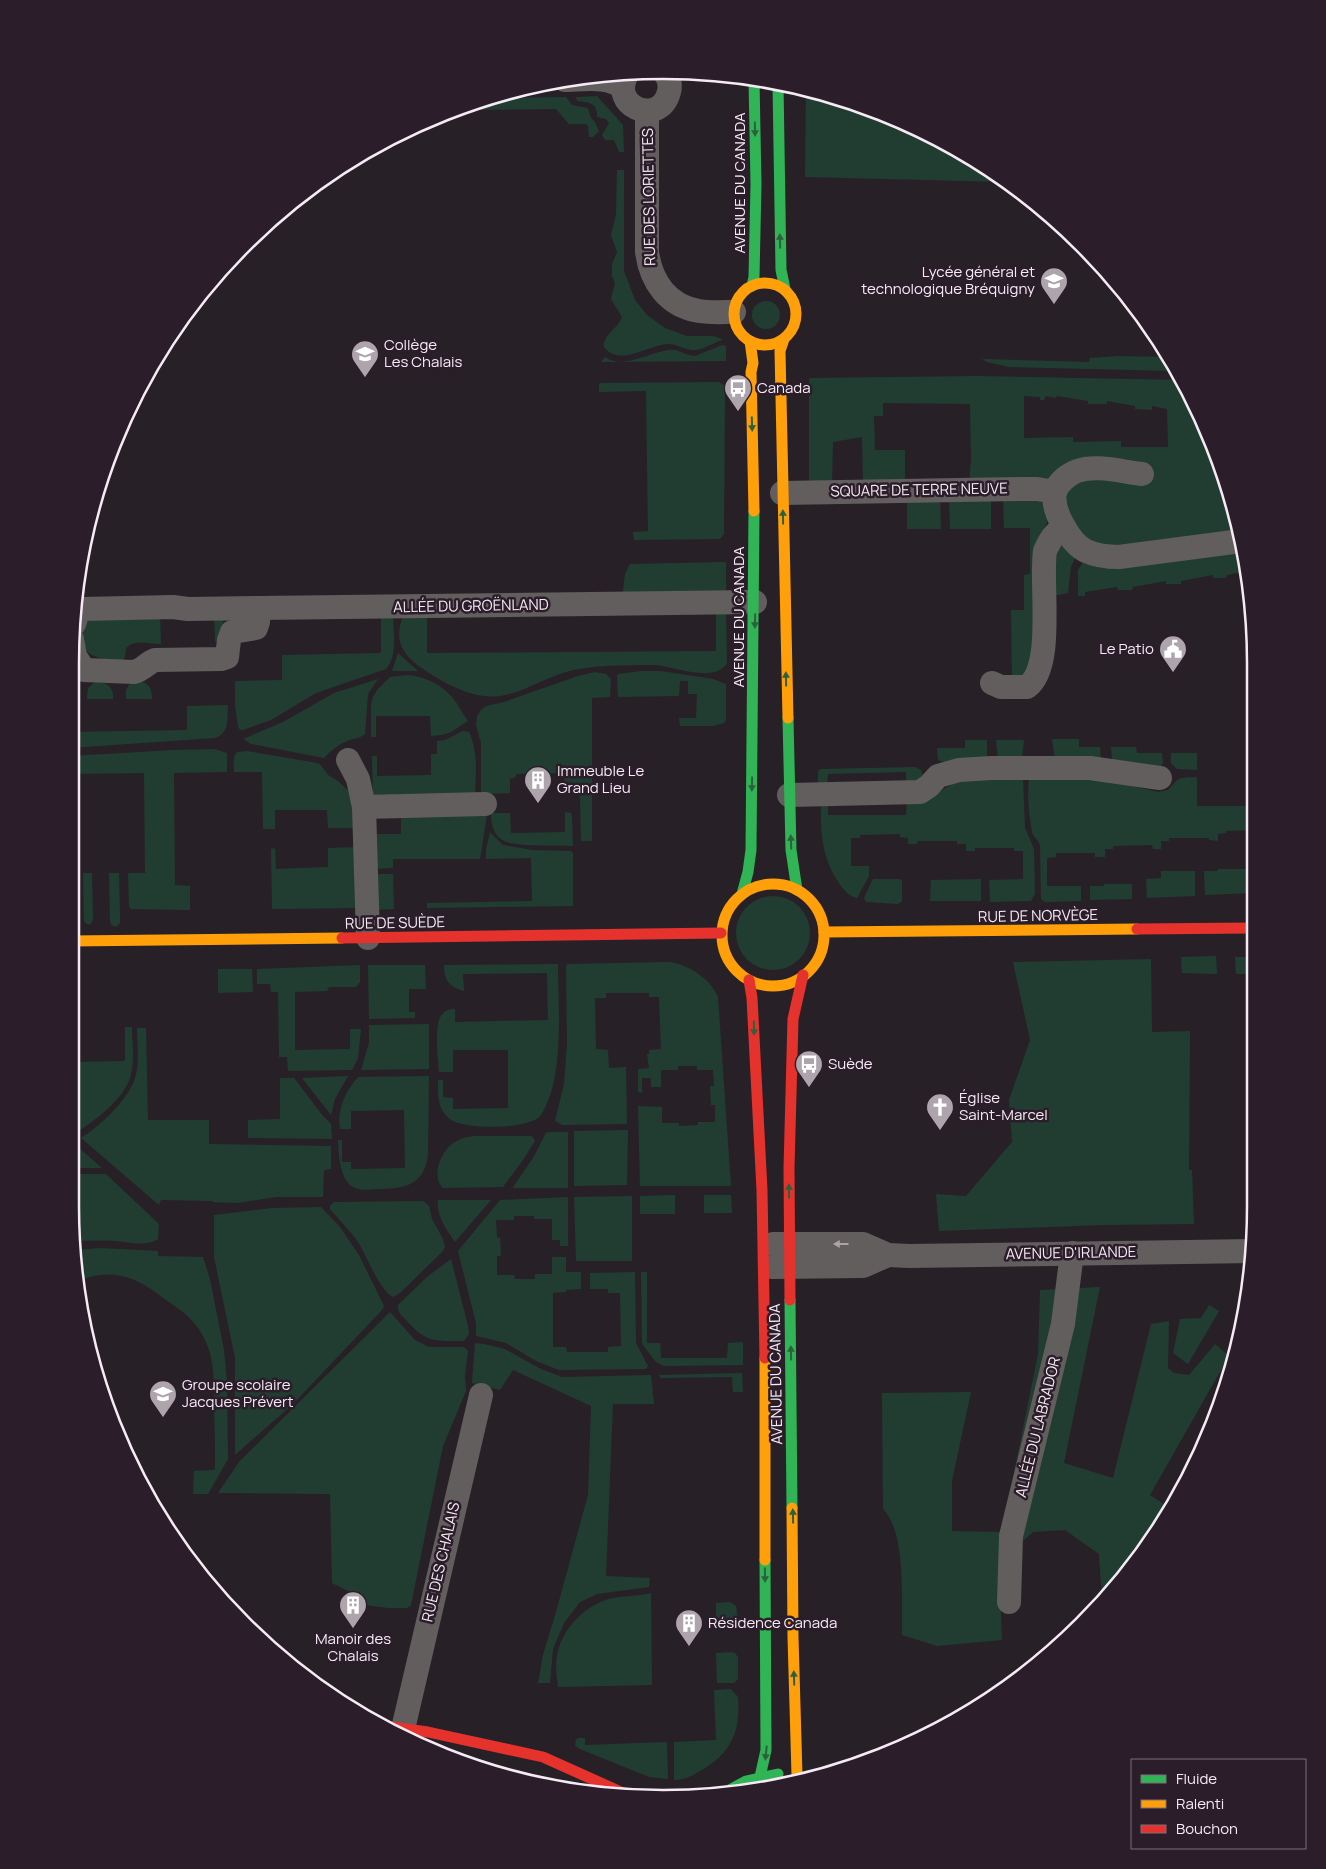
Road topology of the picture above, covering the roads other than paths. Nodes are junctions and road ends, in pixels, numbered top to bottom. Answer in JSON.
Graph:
{"nodes":[{"id":1,"x":668,"y":79,"type":"edge"},
{"id":2,"x":611,"y":81,"type":"edge"},
{"id":3,"x":625,"y":81,"type":"edge"},
{"id":4,"x":754,"y":86,"type":"edge"},
{"id":5,"x":778,"y":90,"type":"edge"},
{"id":6,"x":647,"y":111,"type":"junction"},
{"id":7,"x":752,"y":286,"type":"junction"},
{"id":8,"x":785,"y":289,"type":"junction"},
{"id":9,"x":734,"y":312,"type":"junction"},
{"id":10,"x":784,"y":339,"type":"junction"},
{"id":11,"x":750,"y":340,"type":"junction"},
{"id":12,"x":1142,"y":474,"type":"dead end"},
{"id":13,"x":1055,"y":492,"type":"junction"},
{"id":14,"x":782,"y":493,"type":"junction"},
{"id":15,"x":1064,"y":527,"type":"junction"},
{"id":16,"x":1234,"y":542,"type":"edge"},
{"id":17,"x":755,"y":602,"type":"junction"},
{"id":18,"x":260,"y":608,"type":"junction"},
{"id":19,"x":82,"y":609,"type":"edge"},
{"id":20,"x":79,"y":662,"type":"edge"},
{"id":21,"x":992,"y":683,"type":"dead end"},
{"id":22,"x":348,"y":760,"type":"dead end"},
{"id":23,"x":1160,"y":778,"type":"dead end"},
{"id":24,"x":789,"y":795,"type":"junction"},
{"id":25,"x":485,"y":804,"type":"dead end"},
{"id":26,"x":364,"y":807,"type":"junction"},
{"id":27,"x":797,"y":890,"type":"junction"},
{"id":28,"x":742,"y":894,"type":"junction"},
{"id":29,"x":1247,"y":928,"type":"edge"},
{"id":30,"x":824,"y":932,"type":"junction"},
{"id":31,"x":721,"y":933,"type":"junction"},
{"id":32,"x":368,"y":938,"type":"junction"},
{"id":33,"x":79,"y":941,"type":"edge"},
{"id":34,"x":803,"y":975,"type":"junction"},
{"id":35,"x":749,"y":980,"type":"junction"},
{"id":36,"x":1245,"y":1251,"type":"edge"},
{"id":37,"x":1072,"y":1253,"type":"junction"},
{"id":38,"x":790,"y":1255,"type":"junction"},
{"id":39,"x":762,"y":1256,"type":"junction"},
{"id":40,"x":481,"y":1395,"type":"dead end"},
{"id":41,"x":1009,"y":1602,"type":"dead end"},
{"id":42,"x":403,"y":1728,"type":"joint"},
{"id":43,"x":794,"y":1775,"type":"edge"},
{"id":44,"x":797,"y":1775,"type":"edge"},
{"id":45,"x":760,"y":1776,"type":"junction"},
{"id":46,"x":739,"y":1785,"type":"edge"},
{"id":47,"x":611,"y":1788,"type":"edge"}],
"edges":[{"from":1,"to":6,"type":"street"},
{"from":2,"to":3,"type":"street"},
{"from":3,"to":6,"type":"street"},
{"from":4,"to":7,"type":"street","name":"AVENUE DU CANADA","one_way":true},
{"from":8,"to":5,"type":"street","one_way":true},
{"from":6,"to":9,"type":"street","name":"RUE DES LORIETTES"},
{"from":7,"to":8,"type":"street"},
{"from":7,"to":9,"type":"street"},
{"from":8,"to":10,"type":"street"},
{"from":9,"to":11,"type":"street"},
{"from":10,"to":11,"type":"street"},
{"from":10,"to":14,"type":"street"},
{"from":11,"to":17,"type":"street","name":"AVENUE DU CANADA","one_way":true},
{"from":12,"to":13,"type":"street"},
{"from":13,"to":14,"type":"street","name":"SQUARE DE TERRE NEUVE"},
{"from":13,"to":15,"type":"street"},
{"from":24,"to":14,"type":"street","one_way":true},
{"from":15,"to":16,"type":"street"},
{"from":15,"to":21,"type":"street"},
{"from":17,"to":18,"type":"street","name":"ALLÉE DU GROËNLAND"},
{"from":17,"to":28,"type":"street","name":"AVENUE DU CANADA","one_way":true},
{"from":18,"to":19,"type":"street","name":"ALLÉE DU GROËNLAND"},
{"from":18,"to":20,"type":"street"},
{"from":22,"to":26,"type":"street"},
{"from":23,"to":24,"type":"street"},
{"from":27,"to":24,"type":"street","one_way":true},
{"from":25,"to":26,"type":"street"},
{"from":26,"to":32,"type":"street"},
{"from":27,"to":28,"type":"street"},
{"from":27,"to":30,"type":"street"},
{"from":28,"to":31,"type":"street"},
{"from":29,"to":30,"type":"street","name":"RUE DE NORVÈGE"},
{"from":30,"to":34,"type":"street"},
{"from":31,"to":32,"type":"street","name":"RUE DE SUÈDE"},
{"from":31,"to":35,"type":"street"},
{"from":32,"to":33,"type":"street","name":"RUE DE SUÈDE"},
{"from":34,"to":35,"type":"street"},
{"from":38,"to":34,"type":"street","name":"AVENUE DU CANADA","one_way":true},
{"from":35,"to":39,"type":"street","name":"AVENUE DU CANADA","one_way":true},
{"from":36,"to":37,"type":"street","name":"AVENUE D'IRLANDE"},
{"from":37,"to":38,"type":"street","name":"AVENUE D'IRLANDE"},
{"from":37,"to":41,"type":"street","name":"ALLÉE DU LABRADOR"},
{"from":38,"to":39,"type":"street","name":"AVENUE D'IRLANDE"},
{"from":44,"to":38,"type":"street","name":"AVENUE DU CANADA","one_way":true},
{"from":39,"to":45,"type":"street","name":"AVENUE DU CANADA","one_way":true},
{"from":40,"to":42,"type":"street","name":"RUE DES CHALAIS"},
{"from":42,"to":47,"type":"street"},
{"from":43,"to":45,"type":"street"},
{"from":45,"to":46,"type":"street"}]}
